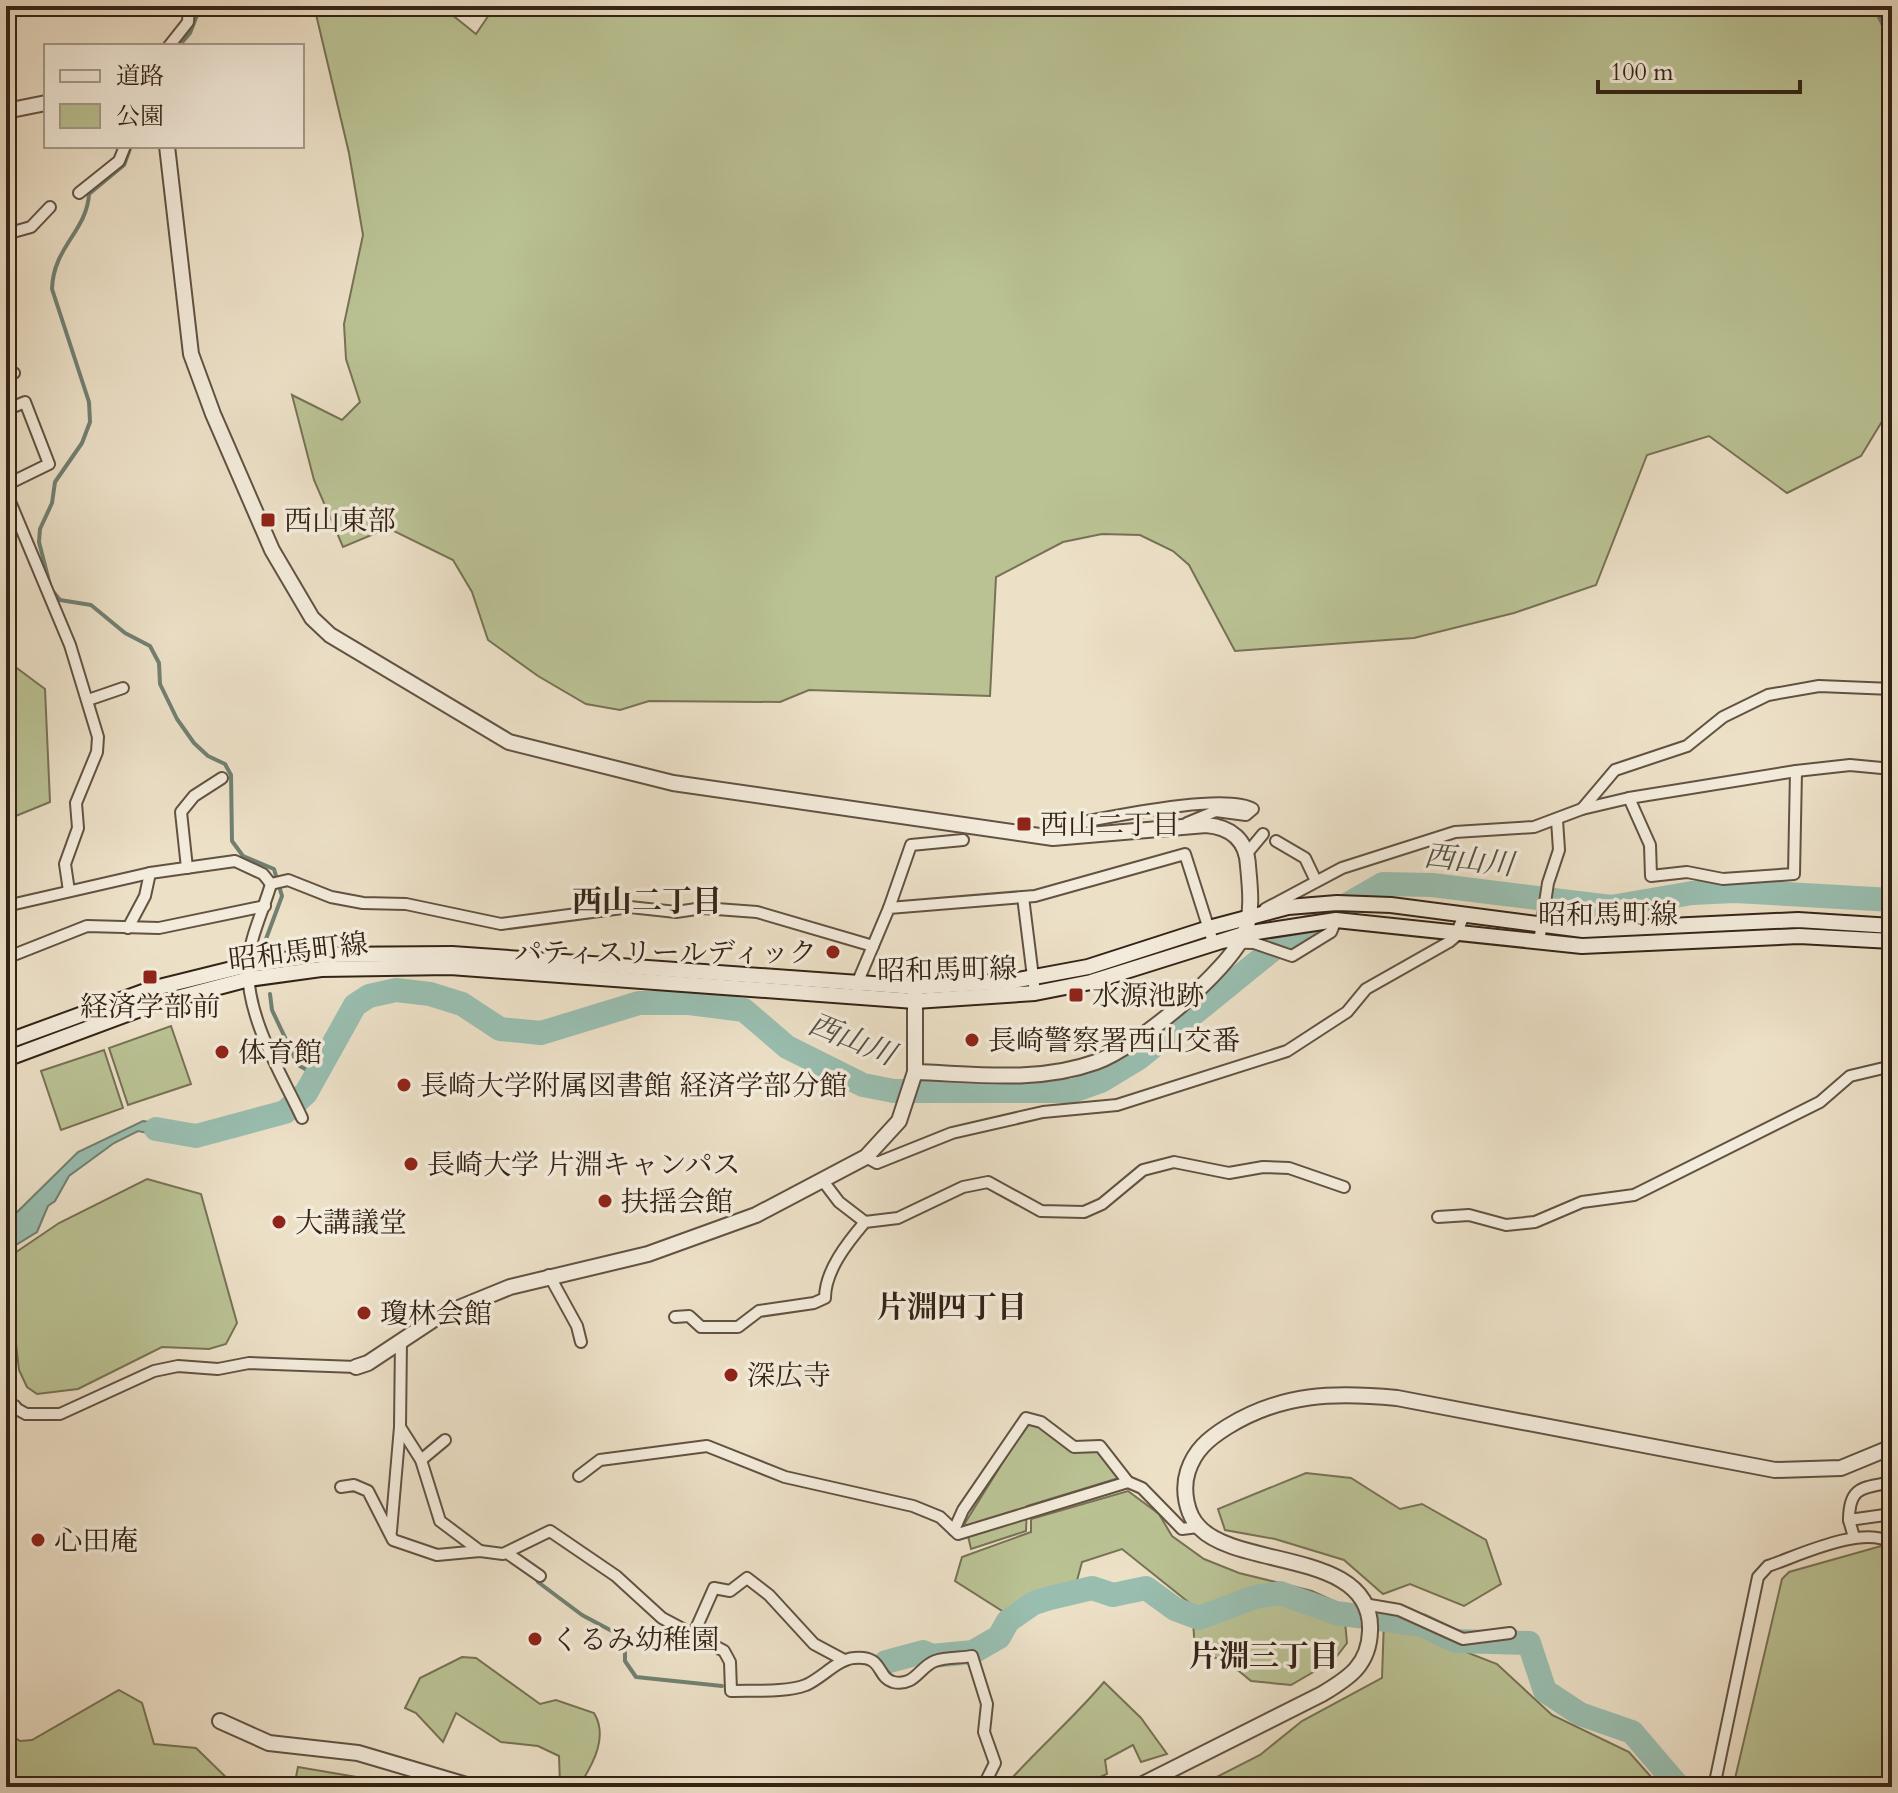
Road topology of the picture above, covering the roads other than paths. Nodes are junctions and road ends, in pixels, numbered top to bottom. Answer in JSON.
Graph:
{"nodes":[{"id":1,"x":189,"y":6,"type":"edge"},
{"id":2,"x":171,"y":44,"type":"edge"},
{"id":3,"x":44,"y":103,"type":"edge"},
{"id":4,"x":6,"y":111,"type":"edge"},
{"id":5,"x":124,"y":148,"type":"edge"},
{"id":6,"x":167,"y":148,"type":"edge"},
{"id":7,"x":79,"y":193,"type":"dead end"},
{"id":8,"x":50,"y":207,"type":"dead end"},
{"id":9,"x":6,"y":234,"type":"edge"},
{"id":10,"x":6,"y":410,"type":"edge"},
{"id":11,"x":6,"y":485,"type":"edge"},
{"id":12,"x":6,"y":492,"type":"edge"},
{"id":13,"x":123,"y":688,"type":"dead end"},
{"id":14,"x":1892,"y":689,"type":"edge"},
{"id":15,"x":88,"y":700,"type":"junction"},
{"id":16,"x":1892,"y":769,"type":"edge"},
{"id":17,"x":1796,"y":771,"type":"junction"},
{"id":18,"x":222,"y":778,"type":"dead end"},
{"id":19,"x":1629,"y":798,"type":"junction"},
{"id":20,"x":1582,"y":809,"type":"junction"},
{"id":21,"x":1557,"y":820,"type":"junction"},
{"id":22,"x":1181,"y":826,"type":"junction"},
{"id":23,"x":1263,"y":834,"type":"dead end"},
{"id":24,"x":1037,"y":836,"type":"junction"},
{"id":25,"x":963,"y":840,"type":"dead end"},
{"id":26,"x":1276,"y":841,"type":"dead end"},
{"id":27,"x":1248,"y":852,"type":"junction"},
{"id":28,"x":187,"y":868,"type":"junction"},
{"id":29,"x":150,"y":873,"type":"junction"},
{"id":30,"x":1316,"y":881,"type":"junction"},
{"id":31,"x":274,"y":883,"type":"junction"},
{"id":32,"x":69,"y":891,"type":"junction"},
{"id":33,"x":1023,"y":897,"type":"junction"},
{"id":34,"x":6,"y":906,"type":"edge"},
{"id":35,"x":265,"y":906,"type":"junction"},
{"id":36,"x":889,"y":908,"type":"junction"},
{"id":37,"x":1464,"y":915,"type":"junction"},
{"id":38,"x":1249,"y":917,"type":"junction"},
{"id":39,"x":1544,"y":919,"type":"junction"},
{"id":40,"x":1336,"y":920,"type":"junction"},
{"id":41,"x":1892,"y":926,"type":"edge"},
{"id":42,"x":128,"y":928,"type":"junction"},
{"id":43,"x":1458,"y":931,"type":"junction"},
{"id":44,"x":1211,"y":935,"type":"junction"},
{"id":45,"x":1249,"y":938,"type":"junction"},
{"id":46,"x":1892,"y":941,"type":"edge"},
{"id":47,"x":1539,"y":942,"type":"junction"},
{"id":48,"x":873,"y":946,"type":"junction"},
{"id":49,"x":6,"y":958,"type":"edge"},
{"id":50,"x":248,"y":972,"type":"junction"},
{"id":51,"x":1035,"y":985,"type":"junction"},
{"id":52,"x":855,"y":990,"type":"junction"},
{"id":53,"x":915,"y":994,"type":"junction"},
{"id":54,"x":6,"y":1012,"type":"edge"},
{"id":55,"x":7,"y":1049,"type":"edge"},
{"id":56,"x":1892,"y":1066,"type":"edge"},
{"id":57,"x":915,"y":1072,"type":"junction"},
{"id":58,"x":302,"y":1118,"type":"dead end"},
{"id":59,"x":866,"y":1157,"type":"junction"},
{"id":60,"x":823,"y":1181,"type":"junction"},
{"id":61,"x":1344,"y":1187,"type":"dead end"},
{"id":62,"x":1438,"y":1217,"type":"dead end"},
{"id":63,"x":865,"y":1222,"type":"junction"},
{"id":64,"x":549,"y":1275,"type":"junction"},
{"id":65,"x":675,"y":1317,"type":"dead end"},
{"id":66,"x":401,"y":1341,"type":"junction"},
{"id":67,"x":581,"y":1342,"type":"dead end"},
{"id":68,"x":6,"y":1359,"type":"edge"},
{"id":69,"x":356,"y":1367,"type":"joint"},
{"id":70,"x":10,"y":1404,"type":"edge"},
{"id":71,"x":6,"y":1418,"type":"edge"},
{"id":72,"x":400,"y":1427,"type":"junction"},
{"id":73,"x":445,"y":1440,"type":"dead end"},
{"id":74,"x":1892,"y":1447,"type":"edge"},
{"id":75,"x":421,"y":1460,"type":"junction"},
{"id":76,"x":579,"y":1476,"type":"dead end"},
{"id":77,"x":1128,"y":1482,"type":"junction"},
{"id":78,"x":1892,"y":1482,"type":"edge"},
{"id":79,"x":341,"y":1487,"type":"dead end"},
{"id":80,"x":1892,"y":1514,"type":"edge"},
{"id":81,"x":1849,"y":1520,"type":"junction"},
{"id":82,"x":1198,"y":1527,"type":"junction"},
{"id":83,"x":954,"y":1530,"type":"junction"},
{"id":84,"x":391,"y":1531,"type":"junction"},
{"id":85,"x":1854,"y":1537,"type":"junction"},
{"id":86,"x":1892,"y":1543,"type":"edge"},
{"id":87,"x":480,"y":1551,"type":"junction"},
{"id":88,"x":507,"y":1553,"type":"junction"},
{"id":89,"x":540,"y":1576,"type":"dead end"},
{"id":90,"x":1364,"y":1604,"type":"junction"},
{"id":91,"x":694,"y":1633,"type":"junction"},
{"id":92,"x":1510,"y":1633,"type":"dead end"},
{"id":93,"x":844,"y":1660,"type":"junction"},
{"id":94,"x":220,"y":1721,"type":"dead end"},
{"id":95,"x":473,"y":1787,"type":"edge"},
{"id":96,"x":983,"y":1787,"type":"edge"},
{"id":97,"x":1137,"y":1787,"type":"edge"},
{"id":98,"x":1714,"y":1787,"type":"edge"}],
"edges":[{"from":1,"to":2,"type":"street"},
{"from":3,"to":4,"type":"street"},
{"from":5,"to":7,"type":"street"},
{"from":6,"to":24,"type":"street"},
{"from":8,"to":9,"type":"street"},
{"from":10,"to":11,"type":"street"},
{"from":12,"to":15,"type":"street"},
{"from":13,"to":15,"type":"street"},
{"from":14,"to":20,"type":"street"},
{"from":15,"to":32,"type":"street"},
{"from":16,"to":17,"type":"street"},
{"from":17,"to":19,"type":"street"},
{"from":17,"to":19,"type":"street"},
{"from":18,"to":28,"type":"street"},
{"from":19,"to":20,"type":"street"},
{"from":20,"to":21,"type":"street"},
{"from":21,"to":30,"type":"street"},
{"from":21,"to":39,"type":"street"},
{"from":22,"to":24,"type":"street"},
{"from":22,"to":24,"type":"street"},
{"from":22,"to":27,"type":"street"},
{"from":23,"to":27,"type":"street"},
{"from":25,"to":36,"type":"street"},
{"from":26,"to":30,"type":"street"},
{"from":27,"to":38,"type":"street"},
{"from":28,"to":29,"type":"street"},
{"from":28,"to":31,"type":"street"},
{"from":29,"to":32,"type":"street"},
{"from":29,"to":42,"type":"street"},
{"from":30,"to":38,"type":"street"},
{"from":31,"to":35,"type":"street"},
{"from":31,"to":48,"type":"street"},
{"from":32,"to":34,"type":"street"},
{"from":33,"to":36,"type":"street"},
{"from":33,"to":44,"type":"street"},
{"from":33,"to":51,"type":"street"},
{"from":35,"to":42,"type":"street"},
{"from":35,"to":50,"type":"street"},
{"from":36,"to":48,"type":"street"},
{"from":37,"to":38,"type":"street","name":"昭和馬町線"},
{"from":37,"to":39,"type":"street","name":"昭和馬町線"},
{"from":37,"to":43,"type":"street"},
{"from":38,"to":44,"type":"street","name":"昭和馬町線"},
{"from":38,"to":45,"type":"street"},
{"from":39,"to":41,"type":"street","name":"昭和馬町線"},
{"from":39,"to":47,"type":"street"},
{"from":40,"to":43,"type":"street","name":"昭和馬町線"},
{"from":40,"to":45,"type":"street","name":"昭和馬町線"},
{"from":40,"to":45,"type":"street"},
{"from":42,"to":49,"type":"street"},
{"from":43,"to":47,"type":"street","name":"昭和馬町線"},
{"from":43,"to":59,"type":"street"},
{"from":44,"to":45,"type":"street","name":"昭和馬町線"},
{"from":44,"to":51,"type":"street","name":"昭和馬町線"},
{"from":45,"to":57,"type":"street"},
{"from":46,"to":47,"type":"street","name":"昭和馬町線"},
{"from":48,"to":52,"type":"street"},
{"from":50,"to":52,"type":"street","name":"昭和馬町線"},
{"from":50,"to":55,"type":"street","name":"昭和馬町線"},
{"from":50,"to":58,"type":"street"},
{"from":51,"to":53,"type":"street","name":"昭和馬町線"},
{"from":52,"to":53,"type":"street","name":"昭和馬町線"},
{"from":53,"to":57,"type":"street"},
{"from":54,"to":55,"type":"street"},
{"from":56,"to":62,"type":"street"},
{"from":57,"to":59,"type":"street"},
{"from":59,"to":60,"type":"street"},
{"from":60,"to":63,"type":"street"},
{"from":60,"to":64,"type":"street"},
{"from":61,"to":63,"type":"street"},
{"from":63,"to":65,"type":"street"},
{"from":64,"to":66,"type":"street"},
{"from":64,"to":67,"type":"street"},
{"from":66,"to":69,"type":"street"},
{"from":66,"to":72,"type":"street"},
{"from":68,"to":70,"type":"street"},
{"from":69,"to":70,"type":"street"},
{"from":70,"to":71,"type":"street"},
{"from":72,"to":75,"type":"street"},
{"from":72,"to":84,"type":"street"},
{"from":73,"to":75,"type":"street"},
{"from":74,"to":82,"type":"street"},
{"from":75,"to":87,"type":"street"},
{"from":76,"to":83,"type":"street"},
{"from":77,"to":82,"type":"street"},
{"from":77,"to":83,"type":"street"},
{"from":77,"to":83,"type":"street"},
{"from":78,"to":81,"type":"street"},
{"from":79,"to":84,"type":"street"},
{"from":80,"to":81,"type":"street"},
{"from":81,"to":85,"type":"street"},
{"from":82,"to":90,"type":"street"},
{"from":84,"to":87,"type":"street"},
{"from":85,"to":86,"type":"street"},
{"from":85,"to":98,"type":"street"},
{"from":87,"to":88,"type":"street"},
{"from":88,"to":89,"type":"street"},
{"from":88,"to":91,"type":"street"},
{"from":90,"to":92,"type":"street"},
{"from":90,"to":97,"type":"street"},
{"from":91,"to":93,"type":"street"},
{"from":91,"to":93,"type":"street"},
{"from":93,"to":96,"type":"street"},
{"from":94,"to":95,"type":"street"}]}
